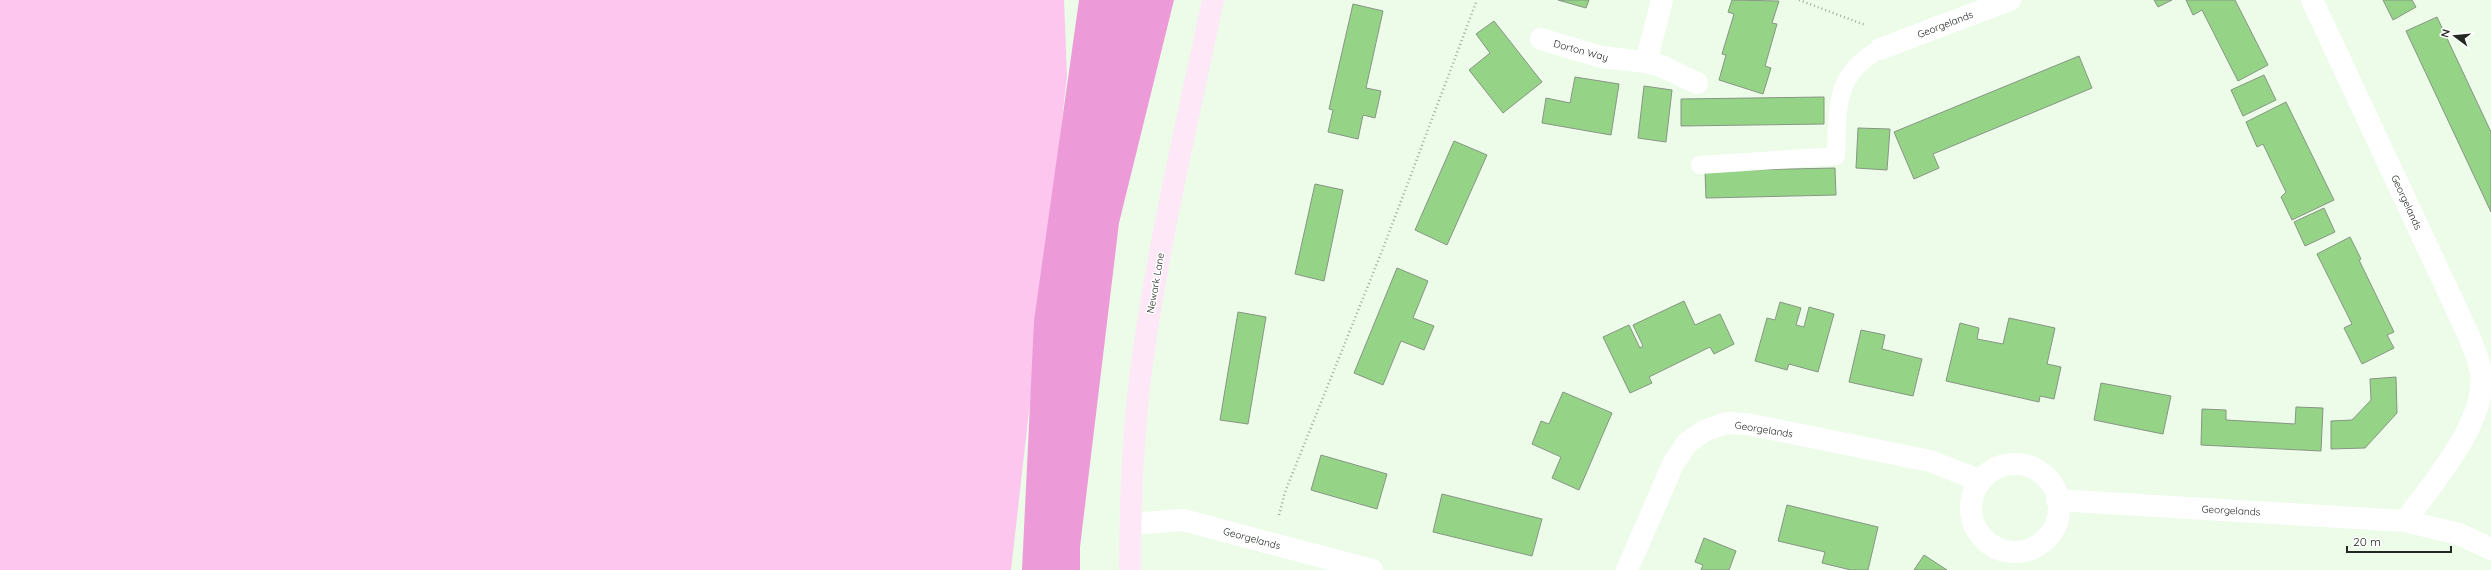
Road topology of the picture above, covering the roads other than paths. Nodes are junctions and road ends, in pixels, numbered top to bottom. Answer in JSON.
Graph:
{"nodes":[{"id":1,"x":1213,"y":0,"type":"edge"},
{"id":2,"x":1662,"y":0,"type":"edge"},
{"id":3,"x":2010,"y":0,"type":"edge"},
{"id":4,"x":2312,"y":0,"type":"edge"},
{"id":5,"x":1541,"y":39,"type":"dead end"},
{"id":6,"x":1880,"y":49,"type":"joint"},
{"id":7,"x":1646,"y":62,"type":"junction"},
{"id":8,"x":1697,"y":83,"type":"dead end"},
{"id":9,"x":1700,"y":166,"type":"dead end"},
{"id":10,"x":2483,"y":411,"type":"edge"},
{"id":11,"x":1981,"y":481,"type":"junction"},
{"id":12,"x":2057,"y":500,"type":"junction"},
{"id":13,"x":2405,"y":520,"type":"junction"},
{"id":14,"x":1130,"y":524,"type":"junction"},
{"id":15,"x":2491,"y":549,"type":"edge"},
{"id":16,"x":1130,"y":570,"type":"edge"},
{"id":17,"x":1372,"y":570,"type":"edge"},
{"id":18,"x":1627,"y":570,"type":"edge"}],
"edges":[{"from":1,"to":14,"type":"main road","name":"Newark Lane"},
{"from":2,"to":7,"type":"street"},
{"from":3,"to":6,"type":"street","name":"Georgelands"},
{"from":4,"to":10,"type":"street","name":"Georgelands"},
{"from":5,"to":7,"type":"street","name":"Dorton Way"},
{"from":6,"to":9,"type":"lane"},
{"from":7,"to":8,"type":"street","name":"Dorton Way"},
{"from":10,"to":13,"type":"street","name":"Georgelands"},
{"from":11,"to":12,"type":"street"},
{"from":11,"to":12,"type":"street"},
{"from":11,"to":18,"type":"street","name":"Georgelands"},
{"from":12,"to":13,"type":"street","name":"Georgelands"},
{"from":13,"to":15,"type":"street","name":"Georgelands"},
{"from":14,"to":16,"type":"main road","name":"Newark Lane"},
{"from":14,"to":17,"type":"street","name":"Georgelands"}]}
